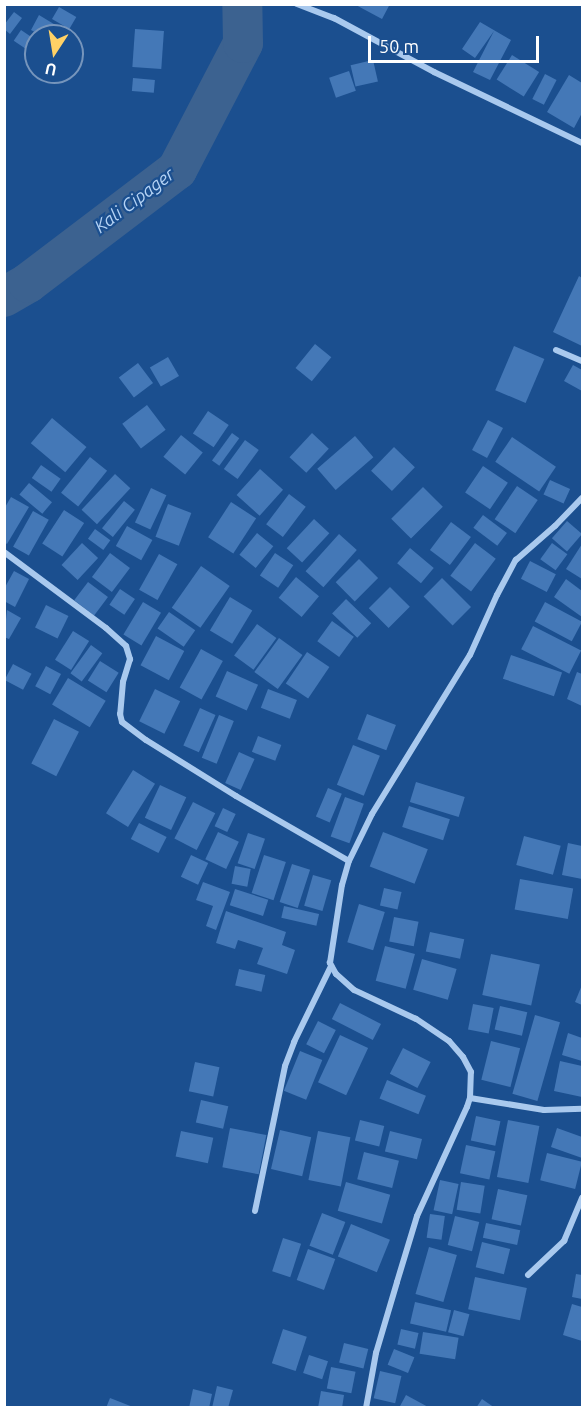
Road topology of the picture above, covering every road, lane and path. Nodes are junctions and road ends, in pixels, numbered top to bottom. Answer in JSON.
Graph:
{"nodes":[{"id":1,"x":297,"y":4,"type":"edge"},
{"id":2,"x":582,"y":143,"type":"edge"},
{"id":3,"x":556,"y":350,"type":"dead end"},
{"id":4,"x":582,"y":361,"type":"edge"},
{"id":5,"x":582,"y":498,"type":"edge"},
{"id":6,"x":4,"y":552,"type":"edge"},
{"id":7,"x":349,"y":861,"type":"junction"},
{"id":8,"x":332,"y":966,"type":"junction"},
{"id":9,"x":470,"y":1098,"type":"junction"},
{"id":10,"x":582,"y":1109,"type":"edge"},
{"id":11,"x":582,"y":1198,"type":"edge"},
{"id":12,"x":255,"y":1210,"type":"dead end"},
{"id":13,"x":528,"y":1275,"type":"dead end"},
{"id":14,"x":366,"y":1407,"type":"edge"}],
"edges":[{"from":1,"to":2,"type":"street"},
{"from":3,"to":4,"type":"street"},
{"from":5,"to":7,"type":"street"},
{"from":6,"to":7,"type":"street"},
{"from":7,"to":8,"type":"street"},
{"from":8,"to":9,"type":"street"},
{"from":8,"to":12,"type":"street"},
{"from":9,"to":10,"type":"street"},
{"from":9,"to":14,"type":"street"},
{"from":11,"to":13,"type":"street"}]}
